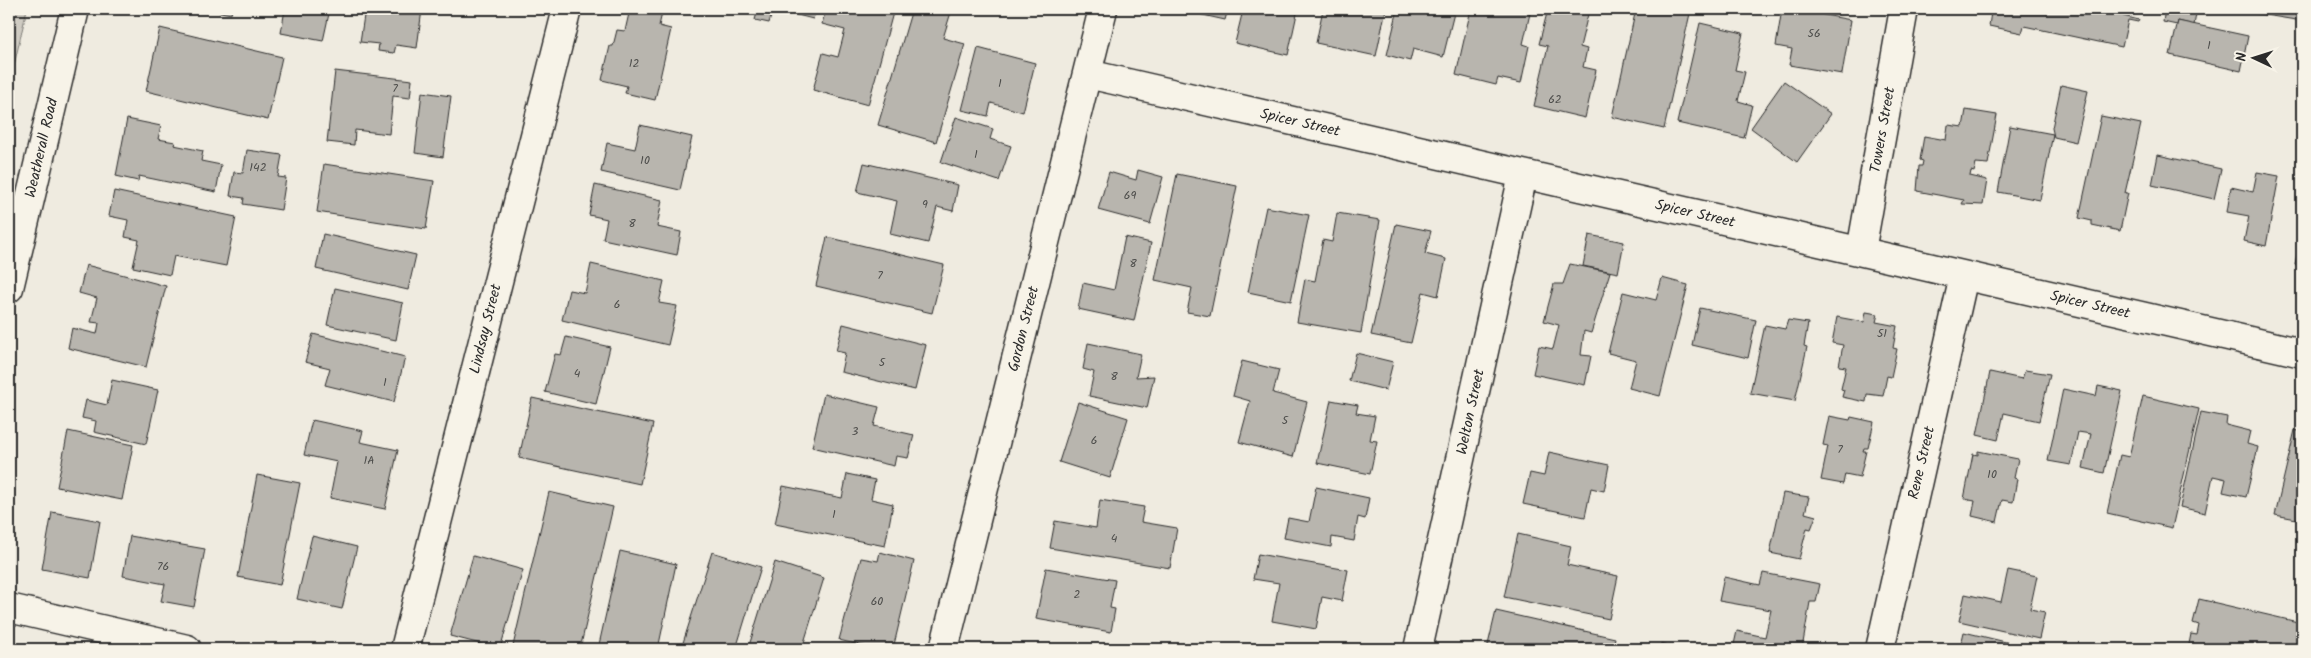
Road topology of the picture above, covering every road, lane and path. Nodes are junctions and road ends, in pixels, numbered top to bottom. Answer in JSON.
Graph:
{"nodes":[{"id":1,"x":75,"y":9,"type":"edge"},
{"id":2,"x":567,"y":9,"type":"edge"},
{"id":3,"x":1103,"y":9,"type":"edge"},
{"id":4,"x":1904,"y":9,"type":"edge"},
{"id":5,"x":1088,"y":74,"type":"junction"},
{"id":6,"x":1523,"y":175,"type":"junction"},
{"id":7,"x":1861,"y":251,"type":"junction"},
{"id":8,"x":1964,"y":276,"type":"junction"},
{"id":9,"x":9,"y":288,"type":"edge"},
{"id":10,"x":2302,"y":353,"type":"edge"},
{"id":11,"x":9,"y":608,"type":"edge"},
{"id":12,"x":187,"y":649,"type":"edge"},
{"id":13,"x":404,"y":649,"type":"edge"},
{"id":14,"x":944,"y":649,"type":"edge"},
{"id":15,"x":1418,"y":649,"type":"edge"},
{"id":16,"x":1880,"y":649,"type":"edge"}],
"edges":[{"from":1,"to":9,"type":"street","name":"Weatherall Road"},
{"from":2,"to":13,"type":"street","name":"Lindsay Street"},
{"from":3,"to":5,"type":"street","name":"Gordon Street"},
{"from":4,"to":7,"type":"street","name":"Towers Street"},
{"from":5,"to":6,"type":"street","name":"Spicer Street"},
{"from":5,"to":14,"type":"street","name":"Gordon Street"},
{"from":6,"to":7,"type":"street","name":"Spicer Street"},
{"from":6,"to":15,"type":"street","name":"Welton Street"},
{"from":7,"to":8,"type":"street","name":"Spicer Street"},
{"from":8,"to":10,"type":"street","name":"Spicer Street"},
{"from":8,"to":16,"type":"street","name":"Rene Street"},
{"from":11,"to":12,"type":"street"}]}
